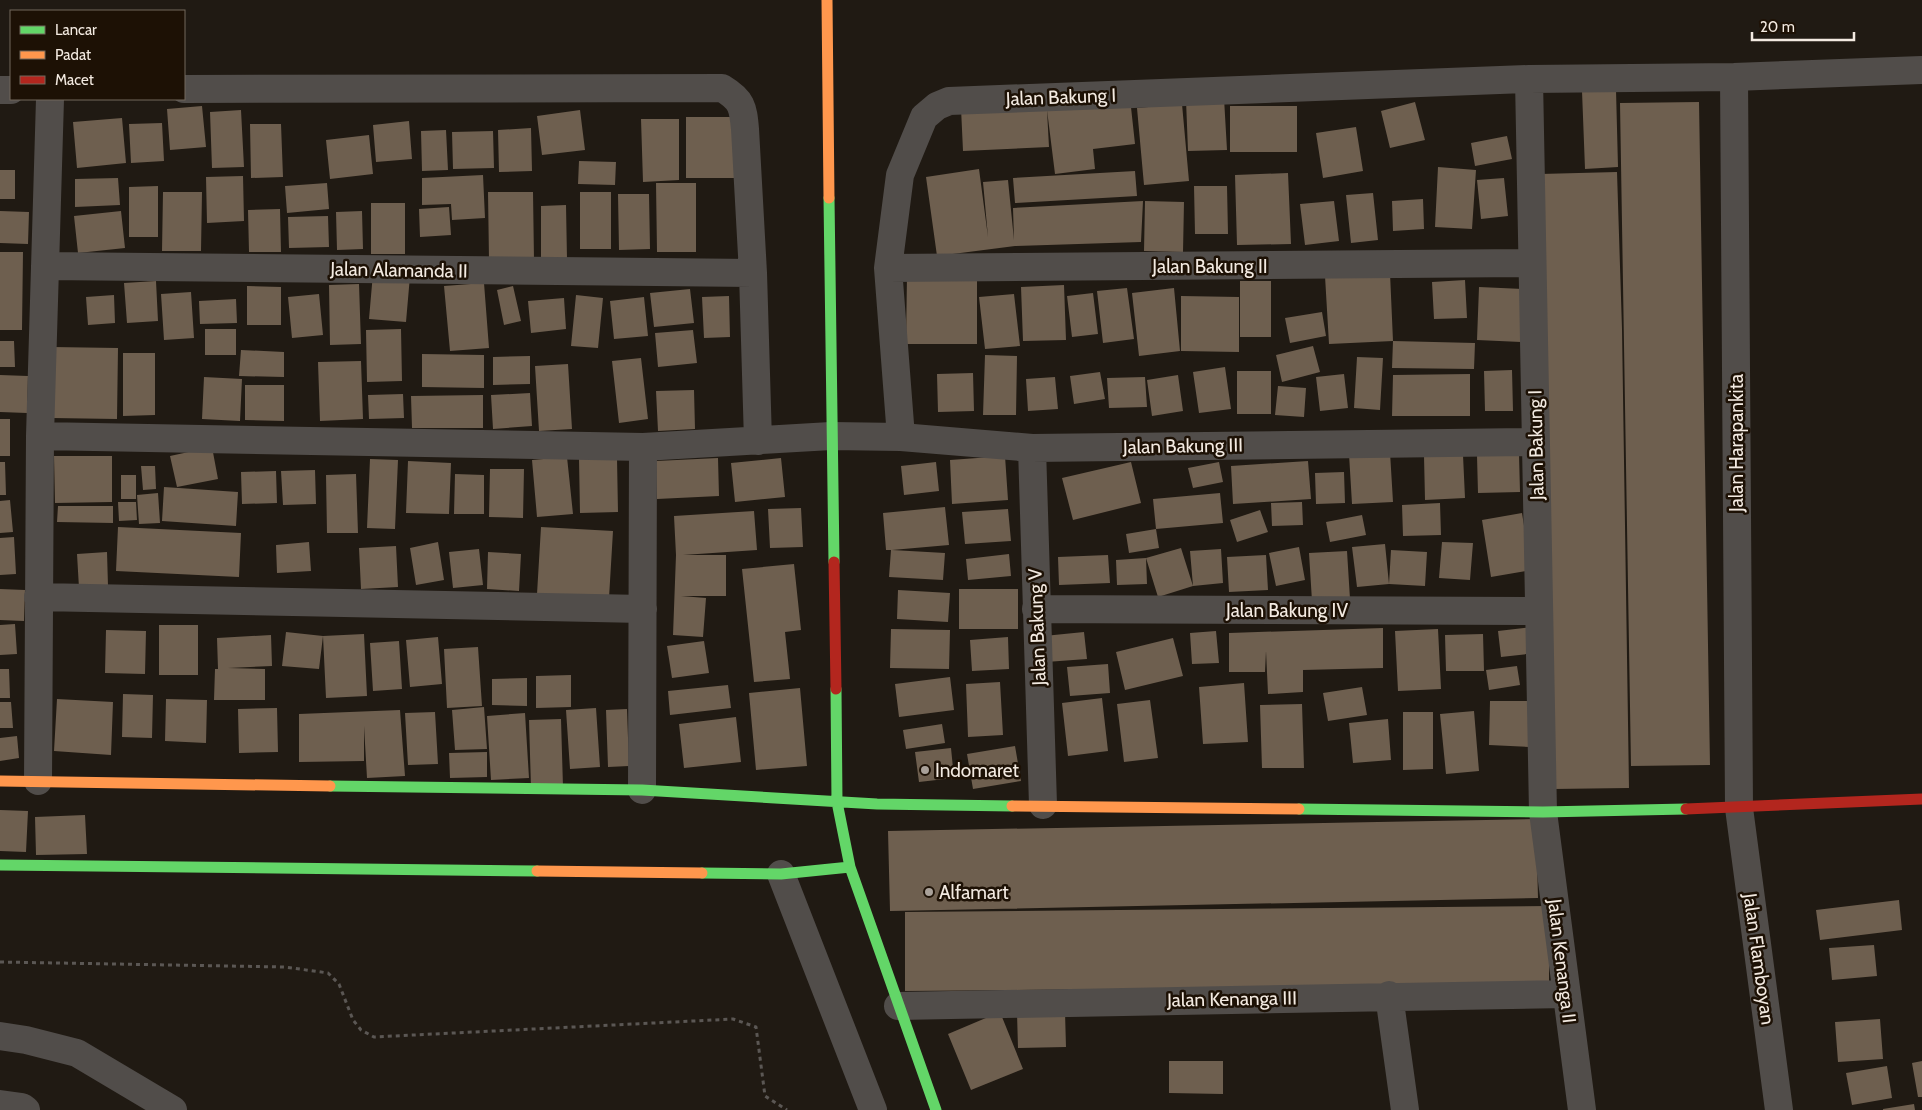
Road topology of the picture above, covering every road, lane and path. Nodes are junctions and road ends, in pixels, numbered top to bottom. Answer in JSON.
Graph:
{"nodes":[{"id":1,"x":827,"y":0,"type":"edge"},
{"id":2,"x":1922,"y":70,"type":"edge"},
{"id":3,"x":1734,"y":77,"type":"junction"},
{"id":4,"x":1528,"y":79,"type":"junction"},
{"id":5,"x":185,"y":90,"type":"edge"},
{"id":6,"x":50,"y":100,"type":"edge"},
{"id":7,"x":1532,"y":263,"type":"junction"},
{"id":8,"x":45,"y":266,"type":"junction"},
{"id":9,"x":888,"y":268,"type":"junction"},
{"id":10,"x":753,"y":273,"type":"junction"},
{"id":11,"x":40,"y":436,"type":"junction"},
{"id":12,"x":832,"y":436,"type":"junction"},
{"id":13,"x":901,"y":437,"type":"junction"},
{"id":14,"x":758,"y":441,"type":"junction"},
{"id":15,"x":1536,"y":442,"type":"junction"},
{"id":16,"x":643,"y":447,"type":"junction"},
{"id":17,"x":1032,"y":448,"type":"junction"},
{"id":18,"x":38,"y":597,"type":"junction"},
{"id":19,"x":642,"y":609,"type":"junction"},
{"id":20,"x":1036,"y":609,"type":"junction"},
{"id":21,"x":1539,"y":611,"type":"junction"},
{"id":22,"x":0,"y":780,"type":"edge"},
{"id":23,"x":38,"y":780,"type":"junction"},
{"id":24,"x":642,"y":790,"type":"junction"},
{"id":25,"x":1922,"y":799,"type":"edge"},
{"id":26,"x":837,"y":802,"type":"junction"},
{"id":27,"x":1042,"y":805,"type":"junction"},
{"id":28,"x":1739,"y":808,"type":"junction"},
{"id":29,"x":1543,"y":812,"type":"junction"},
{"id":30,"x":0,"y":865,"type":"edge"},
{"id":31,"x":850,"y":867,"type":"junction"},
{"id":32,"x":781,"y":874,"type":"junction"},
{"id":33,"x":0,"y":962,"type":"edge"},
{"id":34,"x":1566,"y":994,"type":"junction"},
{"id":35,"x":1389,"y":995,"type":"junction"},
{"id":36,"x":898,"y":1006,"type":"junction"},
{"id":37,"x":0,"y":1036,"type":"edge"},
{"id":38,"x":0,"y":1104,"type":"edge"},
{"id":39,"x":26,"y":1110,"type":"edge"},
{"id":40,"x":173,"y":1110,"type":"edge"},
{"id":41,"x":787,"y":1110,"type":"edge"},
{"id":42,"x":872,"y":1110,"type":"edge"},
{"id":43,"x":936,"y":1110,"type":"edge"},
{"id":44,"x":1404,"y":1110,"type":"edge"},
{"id":45,"x":1582,"y":1110,"type":"edge"},
{"id":46,"x":1779,"y":1110,"type":"edge"}],
"edges":[{"from":1,"to":12,"type":"street"},
{"from":2,"to":3,"type":"street","name":"Jalan Bakung I"},
{"from":3,"to":4,"type":"street","name":"Jalan Bakung I"},
{"from":3,"to":28,"type":"street","name":"Jalan Harapankita"},
{"from":4,"to":7,"type":"street","name":"Jalan Bakung I"},
{"from":4,"to":9,"type":"street","name":"Jalan Bakung I"},
{"from":5,"to":10,"type":"street"},
{"from":6,"to":8,"type":"street"},
{"from":7,"to":9,"type":"street","name":"Jalan Bakung II"},
{"from":7,"to":15,"type":"street","name":"Jalan Bakung I"},
{"from":8,"to":10,"type":"street","name":"Jalan Alamanda II"},
{"from":8,"to":11,"type":"street"},
{"from":9,"to":13,"type":"street","name":"Jalan Bakung I"},
{"from":10,"to":14,"type":"street"},
{"from":11,"to":16,"type":"street","name":"Jalan Bakung III"},
{"from":11,"to":18,"type":"street"},
{"from":12,"to":13,"type":"street","name":"Jalan Bakung III"},
{"from":12,"to":14,"type":"street","name":"Jalan Bakung III"},
{"from":12,"to":26,"type":"street"},
{"from":13,"to":17,"type":"street","name":"Jalan Bakung III"},
{"from":14,"to":16,"type":"street","name":"Jalan Bakung III"},
{"from":15,"to":17,"type":"street","name":"Jalan Bakung III"},
{"from":15,"to":21,"type":"street","name":"Jalan Bakung I"},
{"from":16,"to":19,"type":"street"},
{"from":17,"to":20,"type":"street","name":"Jalan Bakung V"},
{"from":18,"to":19,"type":"street"},
{"from":18,"to":23,"type":"street"},
{"from":19,"to":24,"type":"street"},
{"from":20,"to":21,"type":"street","name":"Jalan Bakung IV"},
{"from":20,"to":27,"type":"street","name":"Jalan Bakung V"},
{"from":21,"to":29,"type":"street","name":"Jalan Bakung I"},
{"from":22,"to":23,"type":"street"},
{"from":23,"to":24,"type":"street"},
{"from":24,"to":26,"type":"street"},
{"from":25,"to":28,"type":"street"},
{"from":26,"to":27,"type":"street"},
{"from":26,"to":31,"type":"street"},
{"from":27,"to":29,"type":"street"},
{"from":28,"to":29,"type":"street"},
{"from":28,"to":46,"type":"street","name":"Jalan Flamboyan"},
{"from":29,"to":34,"type":"street","name":"Jalan Kenanga II"},
{"from":30,"to":32,"type":"street"},
{"from":31,"to":32,"type":"street"},
{"from":31,"to":36,"type":"street"},
{"from":32,"to":42,"type":"street"},
{"from":33,"to":41,"type":"path"},
{"from":34,"to":35,"type":"street","name":"Jalan Kenanga III"},
{"from":34,"to":45,"type":"street","name":"Jalan Kenanga II"},
{"from":35,"to":36,"type":"street","name":"Jalan Kenanga III"},
{"from":35,"to":44,"type":"street"},
{"from":36,"to":43,"type":"street"},
{"from":37,"to":40,"type":"street"},
{"from":38,"to":39,"type":"street"}]}
